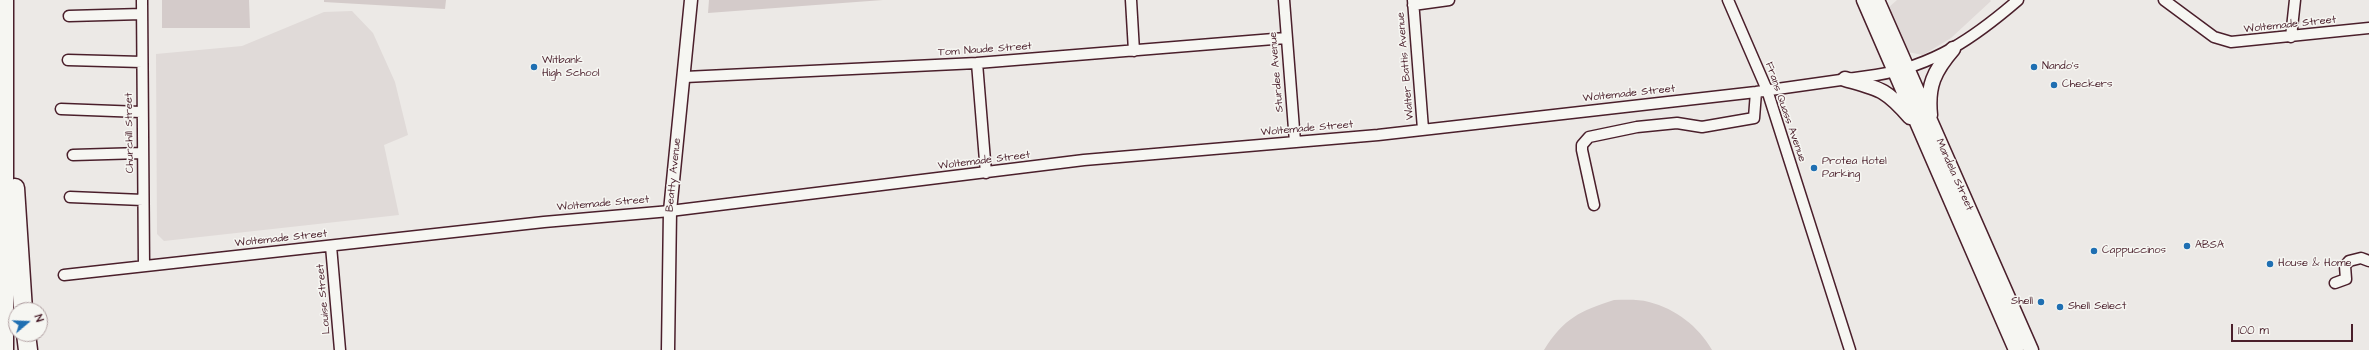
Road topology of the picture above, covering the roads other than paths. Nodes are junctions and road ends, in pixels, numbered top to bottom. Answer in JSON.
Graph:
{"nodes":[{"id":1,"x":4,"y":0,"type":"edge"},
{"id":2,"x":142,"y":0,"type":"edge"},
{"id":3,"x":691,"y":0,"type":"edge"},
{"id":4,"x":1131,"y":0,"type":"edge"},
{"id":5,"x":1284,"y":0,"type":"edge"},
{"id":6,"x":1449,"y":0,"type":"edge"},
{"id":7,"x":1728,"y":0,"type":"edge"},
{"id":8,"x":1864,"y":0,"type":"edge"},
{"id":9,"x":1877,"y":0,"type":"edge"},
{"id":10,"x":2018,"y":0,"type":"edge"},
{"id":11,"x":2164,"y":0,"type":"edge"},
{"id":12,"x":2295,"y":0,"type":"edge"},
{"id":13,"x":1413,"y":2,"type":"edge"},
{"id":14,"x":142,"y":14,"type":"junction"},
{"id":15,"x":69,"y":16,"type":"dead end"},
{"id":16,"x":4,"y":22,"type":"junction"},
{"id":17,"x":2369,"y":28,"type":"edge"},
{"id":18,"x":2291,"y":37,"type":"junction"},
{"id":19,"x":1286,"y":38,"type":"junction"},
{"id":20,"x":1952,"y":49,"type":"junction"},
{"id":21,"x":1134,"y":51,"type":"junction"},
{"id":22,"x":68,"y":60,"type":"dead end"},
{"id":23,"x":142,"y":62,"type":"junction"},
{"id":24,"x":977,"y":63,"type":"junction"},
{"id":25,"x":1901,"y":70,"type":"junction"},
{"id":26,"x":685,"y":77,"type":"junction"},
{"id":27,"x":1846,"y":79,"type":"junction"},
{"id":28,"x":1767,"y":90,"type":"junction"},
{"id":29,"x":1756,"y":92,"type":"junction"},
{"id":30,"x":62,"y":110,"type":"dead end"},
{"id":31,"x":141,"y":112,"type":"junction"},
{"id":32,"x":1925,"y":125,"type":"junction"},
{"id":33,"x":1424,"y":129,"type":"junction"},
{"id":34,"x":1295,"y":142,"type":"junction"},
{"id":35,"x":142,"y":153,"type":"junction"},
{"id":36,"x":73,"y":155,"type":"dead end"},
{"id":37,"x":986,"y":173,"type":"junction"},
{"id":38,"x":70,"y":197,"type":"dead end"},
{"id":39,"x":143,"y":200,"type":"junction"},
{"id":40,"x":1594,"y":204,"type":"dead end"},
{"id":41,"x":670,"y":211,"type":"junction"},
{"id":42,"x":331,"y":246,"type":"junction"},
{"id":43,"x":2369,"y":262,"type":"edge"},
{"id":44,"x":144,"y":265,"type":"junction"},
{"id":45,"x":64,"y":275,"type":"dead end"},
{"id":46,"x":2335,"y":283,"type":"dead end"},
{"id":47,"x":22,"y":302,"type":"edge"},
{"id":48,"x":4,"y":350,"type":"edge"},
{"id":49,"x":340,"y":350,"type":"edge"},
{"id":50,"x":668,"y":350,"type":"edge"},
{"id":51,"x":1850,"y":350,"type":"edge"},
{"id":52,"x":2016,"y":350,"type":"edge"},
{"id":53,"x":2030,"y":350,"type":"edge"}],
"edges":[{"from":1,"to":16,"type":"highway"},
{"from":2,"to":14,"type":"street","name":"Churchill Street"},
{"from":3,"to":26,"type":"street","name":"Beatty Avenue"},
{"from":4,"to":21,"type":"street"},
{"from":5,"to":19,"type":"street","name":"Sturdee Avenue"},
{"from":6,"to":13,"type":"street"},
{"from":7,"to":28,"type":"street","name":"Frans Quass Avenue"},
{"from":8,"to":25,"type":"main road","name":"Mandela Street"},
{"from":9,"to":25,"type":"main road","name":"Mandela Street"},
{"from":10,"to":20,"type":"street","name":"Woltemade Street"},
{"from":11,"to":18,"type":"street","name":"Woltemade Street"},
{"from":12,"to":18,"type":"street"},
{"from":13,"to":33,"type":"street","name":"Walter Battis Avenue"},
{"from":14,"to":15,"type":"street"},
{"from":14,"to":23,"type":"street","name":"Churchill Street"},
{"from":16,"to":47,"type":"highway"},
{"from":16,"to":48,"type":"highway"},
{"from":17,"to":18,"type":"street","name":"Woltemade Street"},
{"from":19,"to":21,"type":"street","name":"Tom Naude Street"},
{"from":19,"to":34,"type":"street","name":"Sturdee Avenue"},
{"from":20,"to":25,"type":"street","name":"Woltemade Street"},
{"from":20,"to":32,"type":"main road"},
{"from":21,"to":24,"type":"street","name":"Tom Naude Street"},
{"from":22,"to":23,"type":"street"},
{"from":23,"to":31,"type":"street","name":"Churchill Street"},
{"from":24,"to":26,"type":"street","name":"Tom Naude Street"},
{"from":24,"to":37,"type":"street"},
{"from":25,"to":27,"type":"street","name":"Woltemade Street"},
{"from":25,"to":32,"type":"main road","name":"Mandela Street"},
{"from":26,"to":41,"type":"street","name":"Beatty Avenue"},
{"from":27,"to":28,"type":"street","name":"Woltemade Street"},
{"from":27,"to":32,"type":"main road"},
{"from":28,"to":29,"type":"street","name":"Woltemade Street"},
{"from":28,"to":51,"type":"street","name":"Frans Quass Avenue"},
{"from":29,"to":33,"type":"street","name":"Woltemade Street"},
{"from":29,"to":40,"type":"street"},
{"from":30,"to":31,"type":"street"},
{"from":31,"to":35,"type":"street","name":"Churchill Street"},
{"from":32,"to":52,"type":"main road","name":"Mandela Street"},
{"from":32,"to":53,"type":"main road","name":"Mandela Street"},
{"from":33,"to":34,"type":"street","name":"Woltemade Street"},
{"from":34,"to":37,"type":"street","name":"Woltemade Street"},
{"from":35,"to":36,"type":"street"},
{"from":35,"to":39,"type":"street","name":"Churchill Street"},
{"from":37,"to":41,"type":"street","name":"Woltemade Street"},
{"from":38,"to":39,"type":"street"},
{"from":39,"to":44,"type":"street","name":"Churchill Street"},
{"from":41,"to":42,"type":"street","name":"Woltemade Street"},
{"from":41,"to":50,"type":"street","name":"Beatty Avenue"},
{"from":42,"to":44,"type":"street","name":"Woltemade Street"},
{"from":42,"to":49,"type":"street","name":"Louise Street"},
{"from":43,"to":46,"type":"street"},
{"from":44,"to":45,"type":"street","name":"Woltemade Street"}]}
